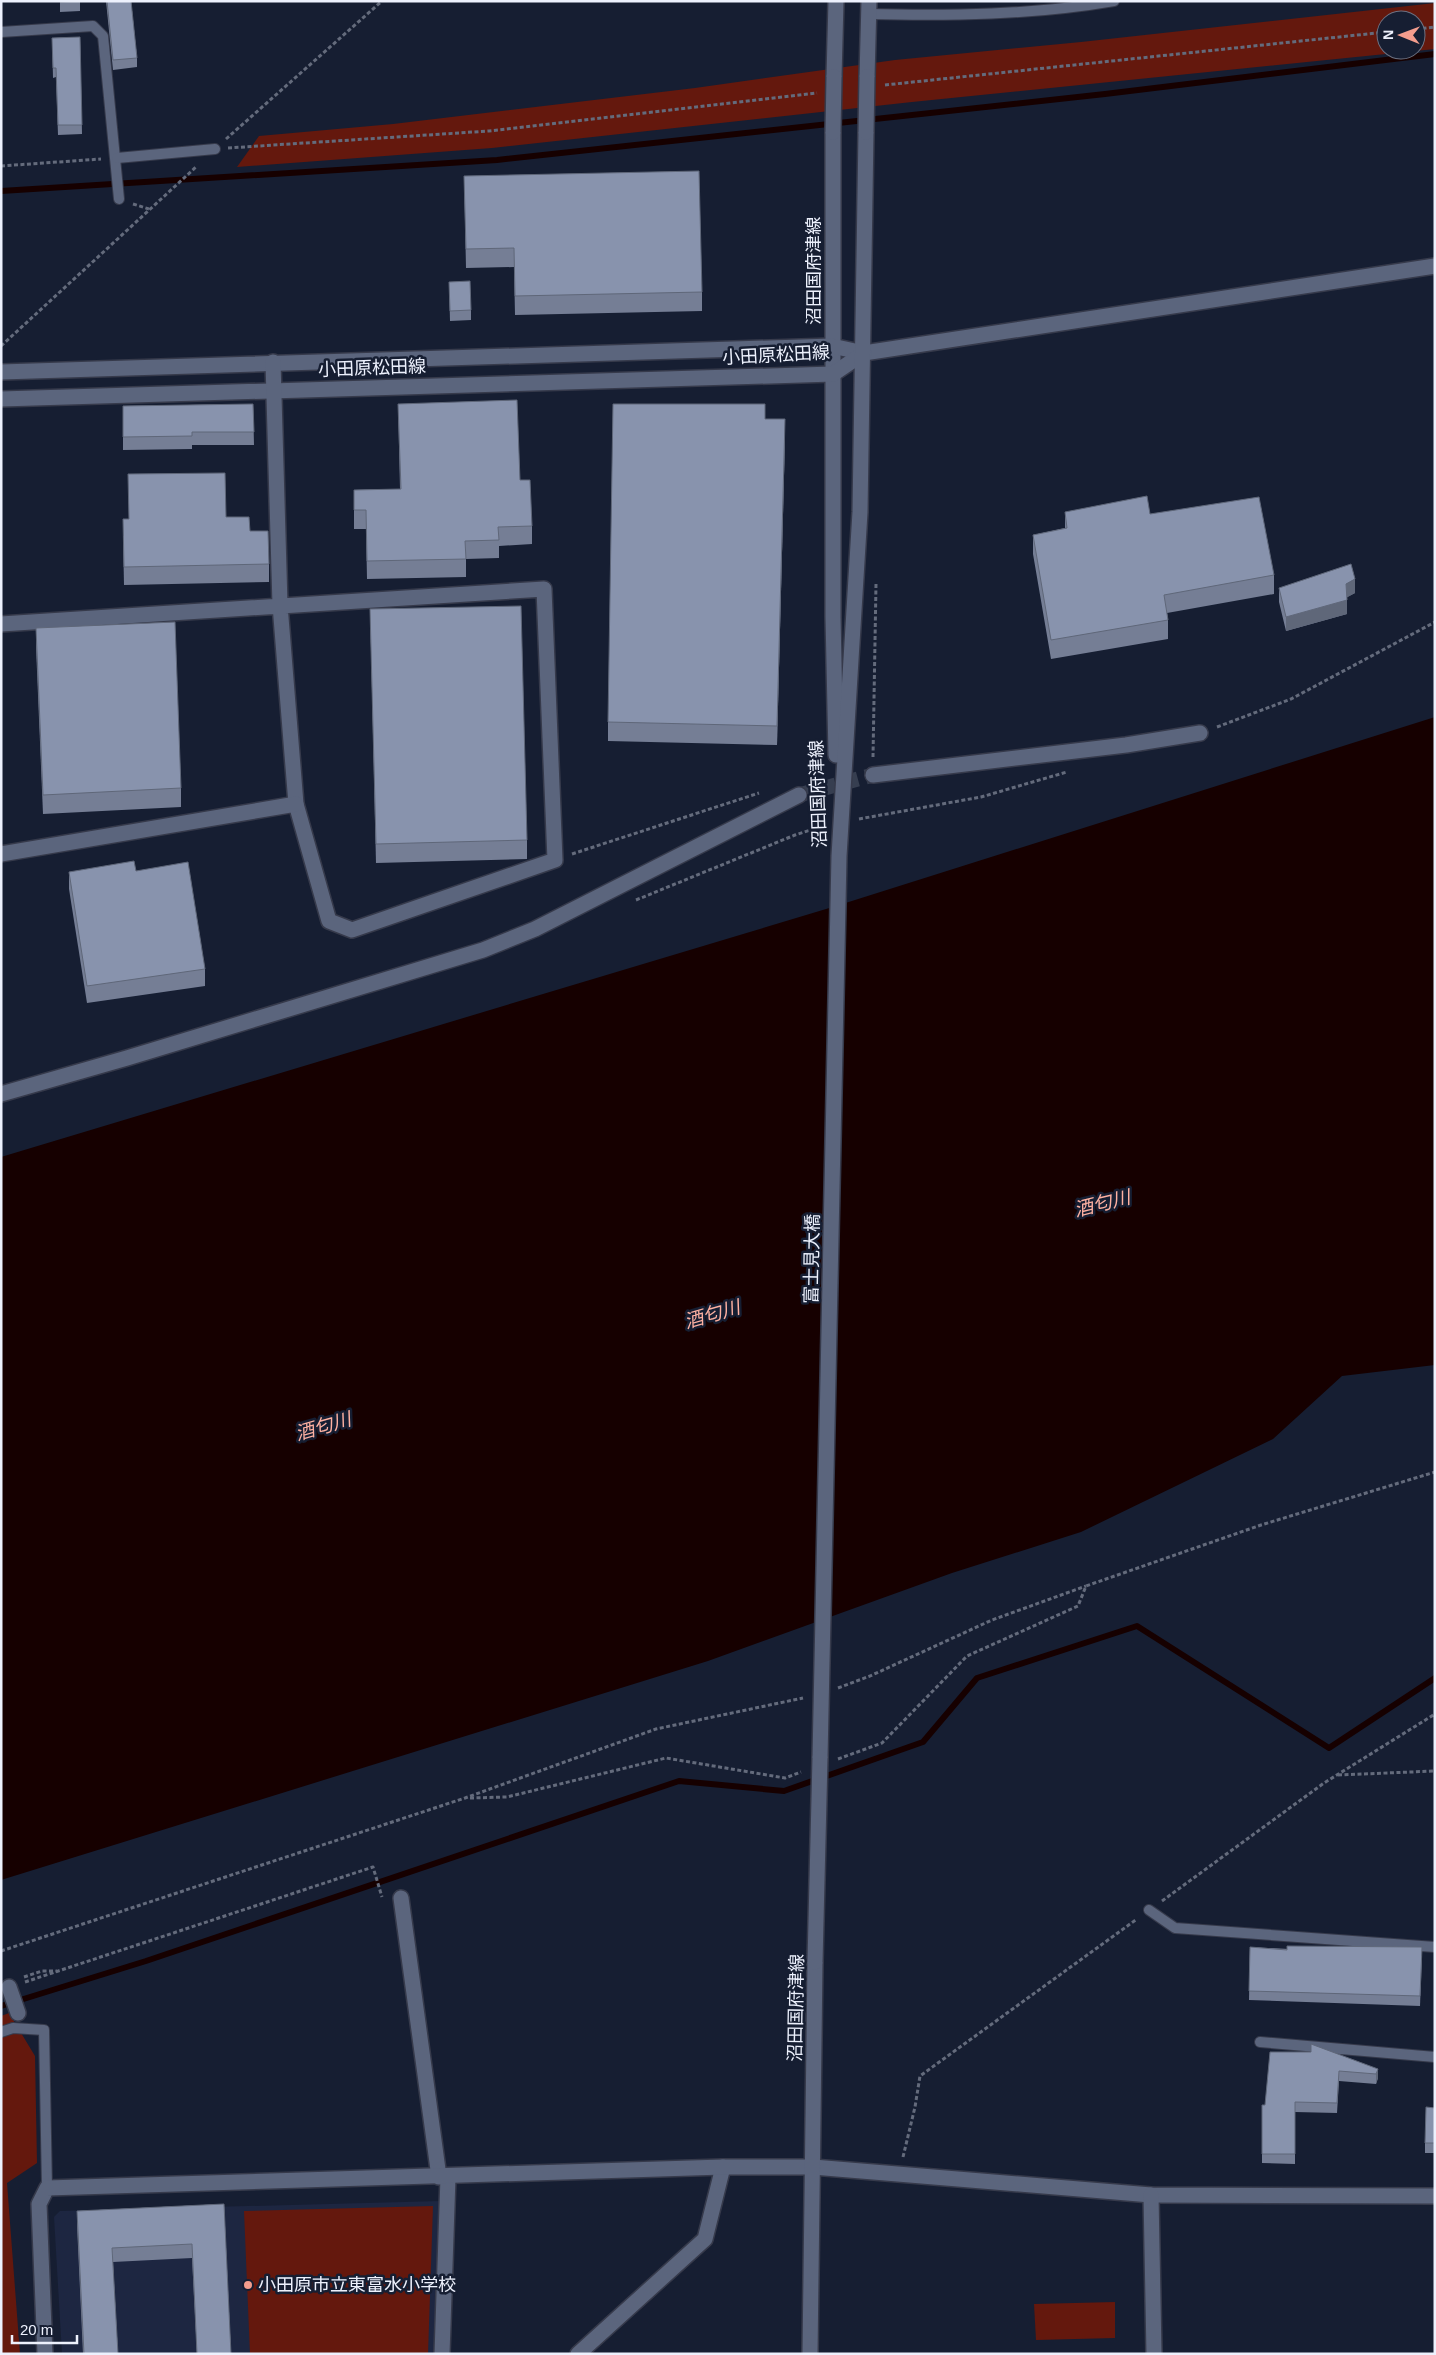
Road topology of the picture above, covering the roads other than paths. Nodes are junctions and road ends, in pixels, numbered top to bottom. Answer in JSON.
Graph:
{"nodes":[{"id":1,"x":836,"y":1,"type":"edge"},
{"id":2,"x":1114,"y":1,"type":"edge"},
{"id":3,"x":868,"y":8,"type":"edge"},
{"id":4,"x":1,"y":32,"type":"edge"},
{"id":5,"x":215,"y":149,"type":"road end"},
{"id":6,"x":116,"y":158,"type":"junction"},
{"id":7,"x":119,"y":199,"type":"dead end"},
{"id":8,"x":1435,"y":266,"type":"edge"},
{"id":9,"x":832,"y":346,"type":"junction"},
{"id":10,"x":864,"y":353,"type":"junction"},
{"id":11,"x":272,"y":362,"type":"junction"},
{"id":12,"x":1,"y":372,"type":"edge"},
{"id":13,"x":833,"y":374,"type":"junction"},
{"id":14,"x":275,"y":390,"type":"junction"},
{"id":15,"x":1,"y":398,"type":"edge"},
{"id":16,"x":280,"y":605,"type":"junction"},
{"id":17,"x":1,"y":624,"type":"edge"},
{"id":18,"x":1200,"y":733,"type":"road end"},
{"id":19,"x":873,"y":775,"type":"tunnel mouth"},
{"id":20,"x":798,"y":795,"type":"tunnel mouth"},
{"id":21,"x":296,"y":804,"type":"junction"},
{"id":22,"x":839,"y":821,"type":"junction"},
{"id":23,"x":1,"y":854,"type":"edge"},
{"id":24,"x":839,"y":856,"type":"joint"},
{"id":25,"x":1,"y":1094,"type":"edge"},
{"id":26,"x":822,"y":1663,"type":"joint"},
{"id":27,"x":401,"y":1898,"type":"dead end"},
{"id":28,"x":1149,"y":1910,"type":"dead end"},
{"id":29,"x":1435,"y":1947,"type":"edge"},
{"id":30,"x":14,"y":1982,"type":"road end"},
{"id":31,"x":18,"y":2013,"type":"dead end"},
{"id":32,"x":1,"y":2032,"type":"edge"},
{"id":33,"x":1260,"y":2042,"type":"dead end"},
{"id":34,"x":1435,"y":2057,"type":"edge"},
{"id":35,"x":723,"y":2167,"type":"junction"},
{"id":36,"x":813,"y":2167,"type":"junction"},
{"id":37,"x":444,"y":2177,"type":"junction"},
{"id":38,"x":48,"y":2188,"type":"junction"},
{"id":39,"x":1151,"y":2195,"type":"junction"},
{"id":40,"x":1435,"y":2196,"type":"edge"},
{"id":41,"x":45,"y":2354,"type":"edge"},
{"id":42,"x":442,"y":2354,"type":"edge"},
{"id":43,"x":578,"y":2354,"type":"edge"},
{"id":44,"x":810,"y":2354,"type":"edge"},
{"id":45,"x":1154,"y":2354,"type":"edge"}],
"edges":[{"from":1,"to":9,"type":"street","name":"沼田国府津線","bridge":true},
{"from":2,"to":3,"type":"lane"},
{"from":3,"to":10,"type":"street","name":"沼田国府津線","bridge":true},
{"from":4,"to":6,"type":"lane"},
{"from":5,"to":6,"type":"lane"},
{"from":6,"to":7,"type":"lane"},
{"from":8,"to":10,"type":"street"},
{"from":9,"to":10,"type":"street","name":"小田原松田線"},
{"from":9,"to":11,"type":"street","name":"小田原松田線"},
{"from":9,"to":13,"type":"street","name":"沼田国府津線"},
{"from":10,"to":13,"type":"street","name":"小田原松田線"},
{"from":10,"to":22,"type":"street","name":"沼田国府津線"},
{"from":11,"to":12,"type":"street","name":"小田原松田線"},
{"from":11,"to":14,"type":"street"},
{"from":13,"to":14,"type":"street","name":"小田原松田線"},
{"from":13,"to":22,"type":"street","name":"沼田国府津線"},
{"from":14,"to":15,"type":"street","name":"小田原松田線"},
{"from":14,"to":16,"type":"street"},
{"from":16,"to":17,"type":"street"},
{"from":16,"to":21,"type":"street"},
{"from":16,"to":21,"type":"street"},
{"from":18,"to":19,"type":"street"},
{"from":20,"to":25,"type":"street"},
{"from":21,"to":23,"type":"street"},
{"from":22,"to":24,"type":"street","name":"沼田国府津線"},
{"from":24,"to":26,"type":"street","name":"富士見大橋"},
{"from":26,"to":36,"type":"street","name":"沼田国府津線","bridge":true},
{"from":27,"to":37,"type":"street"},
{"from":28,"to":29,"type":"lane"},
{"from":30,"to":31,"type":"street"},
{"from":32,"to":38,"type":"lane"},
{"from":33,"to":34,"type":"lane"},
{"from":35,"to":36,"type":"street"},
{"from":35,"to":37,"type":"street"},
{"from":35,"to":43,"type":"street"},
{"from":36,"to":39,"type":"street"},
{"from":36,"to":44,"type":"street","name":"沼田国府津線"},
{"from":37,"to":38,"type":"street"},
{"from":37,"to":42,"type":"street"},
{"from":38,"to":41,"type":"street"},
{"from":39,"to":40,"type":"street"},
{"from":39,"to":45,"type":"street"}]}
